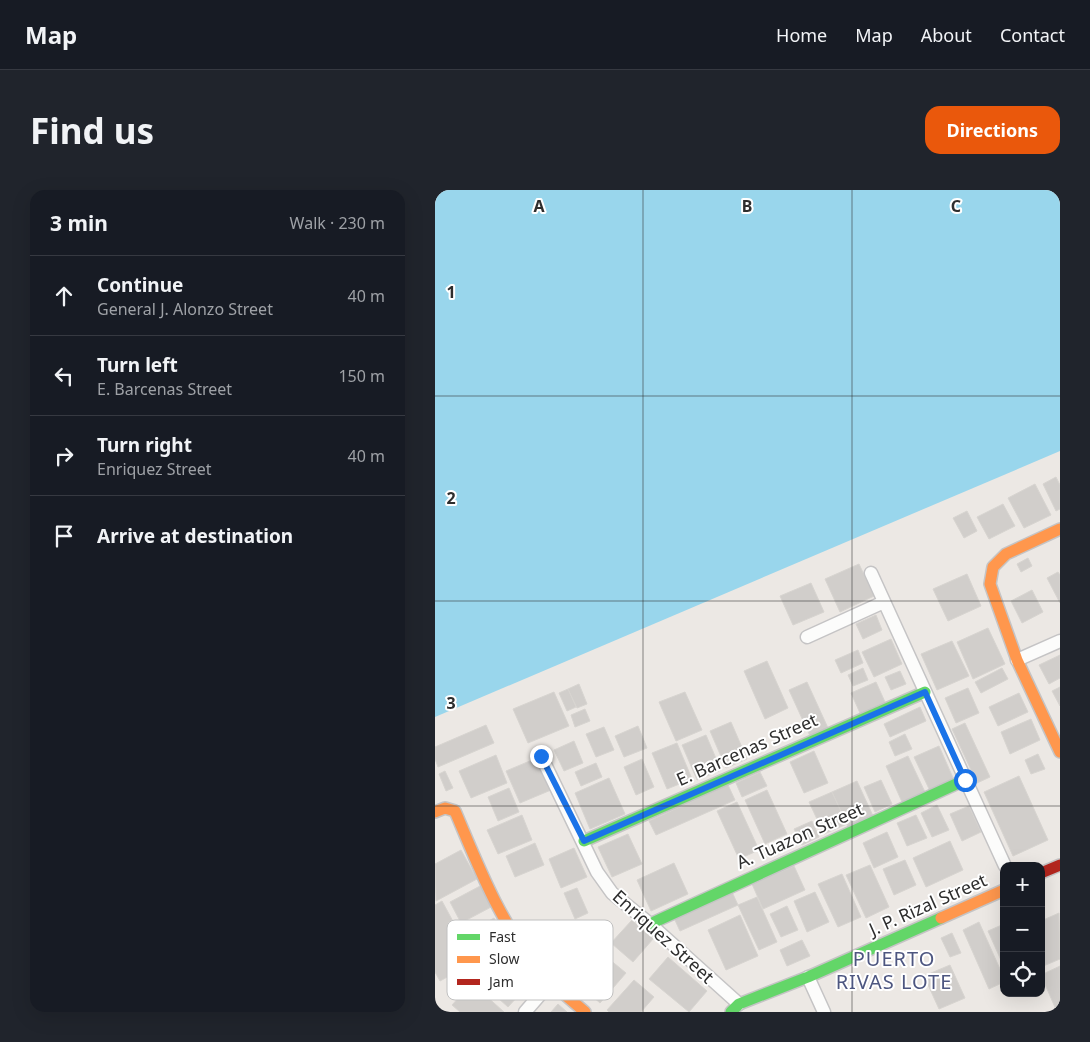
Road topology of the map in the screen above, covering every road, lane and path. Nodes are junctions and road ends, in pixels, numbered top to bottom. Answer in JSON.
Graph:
{"nodes":[{"id":1,"x":1060,"y":529,"type":"edge"},
{"id":2,"x":871,"y":573,"type":"dead end"},
{"id":3,"x":884,"y":602,"type":"junction"},
{"id":4,"x":807,"y":637,"type":"dead end"},
{"id":5,"x":1060,"y":640,"type":"edge"},
{"id":6,"x":1017,"y":660,"type":"junction"},
{"id":7,"x":925,"y":692,"type":"junction"},
{"id":8,"x":1059,"y":747,"type":"edge"},
{"id":9,"x":541,"y":756,"type":"dead end"},
{"id":10,"x":965,"y":780,"type":"junction"},
{"id":11,"x":435,"y":812,"type":"edge"},
{"id":12,"x":584,"y":841,"type":"junction"},
{"id":13,"x":1003,"y":862,"type":"edge"},
{"id":14,"x":1060,"y":865,"type":"edge"},
{"id":15,"x":1045,"y":871,"type":"edge"},
{"id":16,"x":1000,"y":892,"type":"edge"},
{"id":17,"x":505,"y":920,"type":"edge"},
{"id":18,"x":650,"y":924,"type":"junction"},
{"id":19,"x":809,"y":977,"type":"junction"},
{"id":20,"x":535,"y":1000,"type":"edge"},
{"id":21,"x":571,"y":1000,"type":"edge"},
{"id":22,"x":735,"y":1008,"type":"edge"},
{"id":23,"x":525,"y":1012,"type":"edge"},
{"id":24,"x":585,"y":1012,"type":"edge"},
{"id":25,"x":824,"y":1012,"type":"edge"}],
"edges":[{"from":1,"to":6,"type":"street"},
{"from":2,"to":3,"type":"street"},
{"from":3,"to":4,"type":"street"},
{"from":3,"to":7,"type":"street"},
{"from":5,"to":6,"type":"street"},
{"from":6,"to":8,"type":"street"},
{"from":7,"to":10,"type":"street"},
{"from":7,"to":12,"type":"street","name":"E. Barcenas Street"},
{"from":9,"to":12,"type":"street","name":"Enriquez Street"},
{"from":10,"to":13,"type":"street"},
{"from":10,"to":18,"type":"street","name":"A. Tuazon Street"},
{"from":11,"to":17,"type":"street"},
{"from":12,"to":18,"type":"street","name":"Enriquez Street"},
{"from":14,"to":15,"type":"street"},
{"from":16,"to":19,"type":"street","name":"J. P. Rizal Street"},
{"from":18,"to":22,"type":"street","name":"Enriquez Street"},
{"from":19,"to":22,"type":"street","name":"J. P. Rizal Street"},
{"from":19,"to":25,"type":"street"},
{"from":20,"to":23,"type":"street"},
{"from":21,"to":24,"type":"street"}]}
